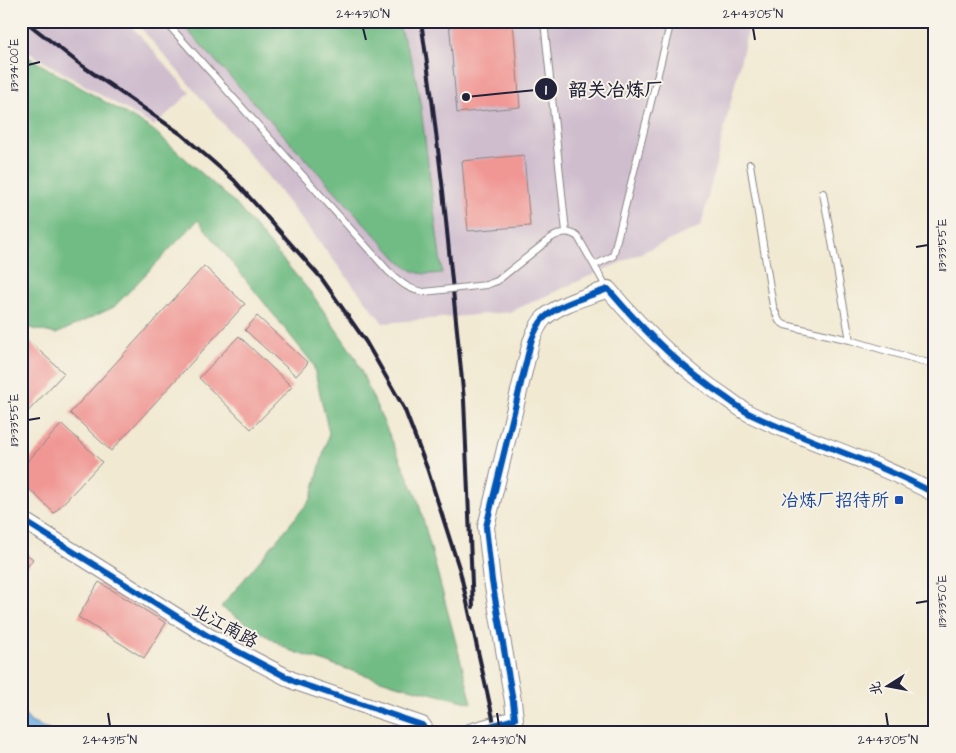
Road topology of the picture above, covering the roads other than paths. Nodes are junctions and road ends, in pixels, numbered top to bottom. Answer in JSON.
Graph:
{"nodes":[{"id":1,"x":165,"y":21,"type":"edge"},
{"id":2,"x":544,"y":21,"type":"edge"},
{"id":3,"x":671,"y":21,"type":"edge"},
{"id":4,"x":750,"y":164,"type":"dead end"},
{"id":5,"x":823,"y":193,"type":"dead end"},
{"id":6,"x":566,"y":232,"type":"junction"},
{"id":7,"x":595,"y":265,"type":"junction"},
{"id":8,"x":608,"y":290,"type":"junction"},
{"id":9,"x":850,"y":340,"type":"junction"},
{"id":10,"x":935,"y":366,"type":"edge"},
{"id":11,"x":934,"y":491,"type":"edge"},
{"id":12,"x":21,"y":519,"type":"edge"},
{"id":13,"x":427,"y":732,"type":"edge"},
{"id":14,"x":470,"y":732,"type":"edge"}],
"edges":[{"from":1,"to":6,"type":"lane","bridge":true},
{"from":2,"to":6,"type":"lane"},
{"from":3,"to":7,"type":"lane"},
{"from":4,"to":9,"type":"lane"},
{"from":5,"to":9,"type":"lane"},
{"from":6,"to":7,"type":"lane"},
{"from":7,"to":8,"type":"lane"},
{"from":8,"to":11,"type":"street"},
{"from":8,"to":14,"type":"street"},
{"from":9,"to":10,"type":"lane"},
{"from":12,"to":13,"type":"street","name":"北江南路"}]}
